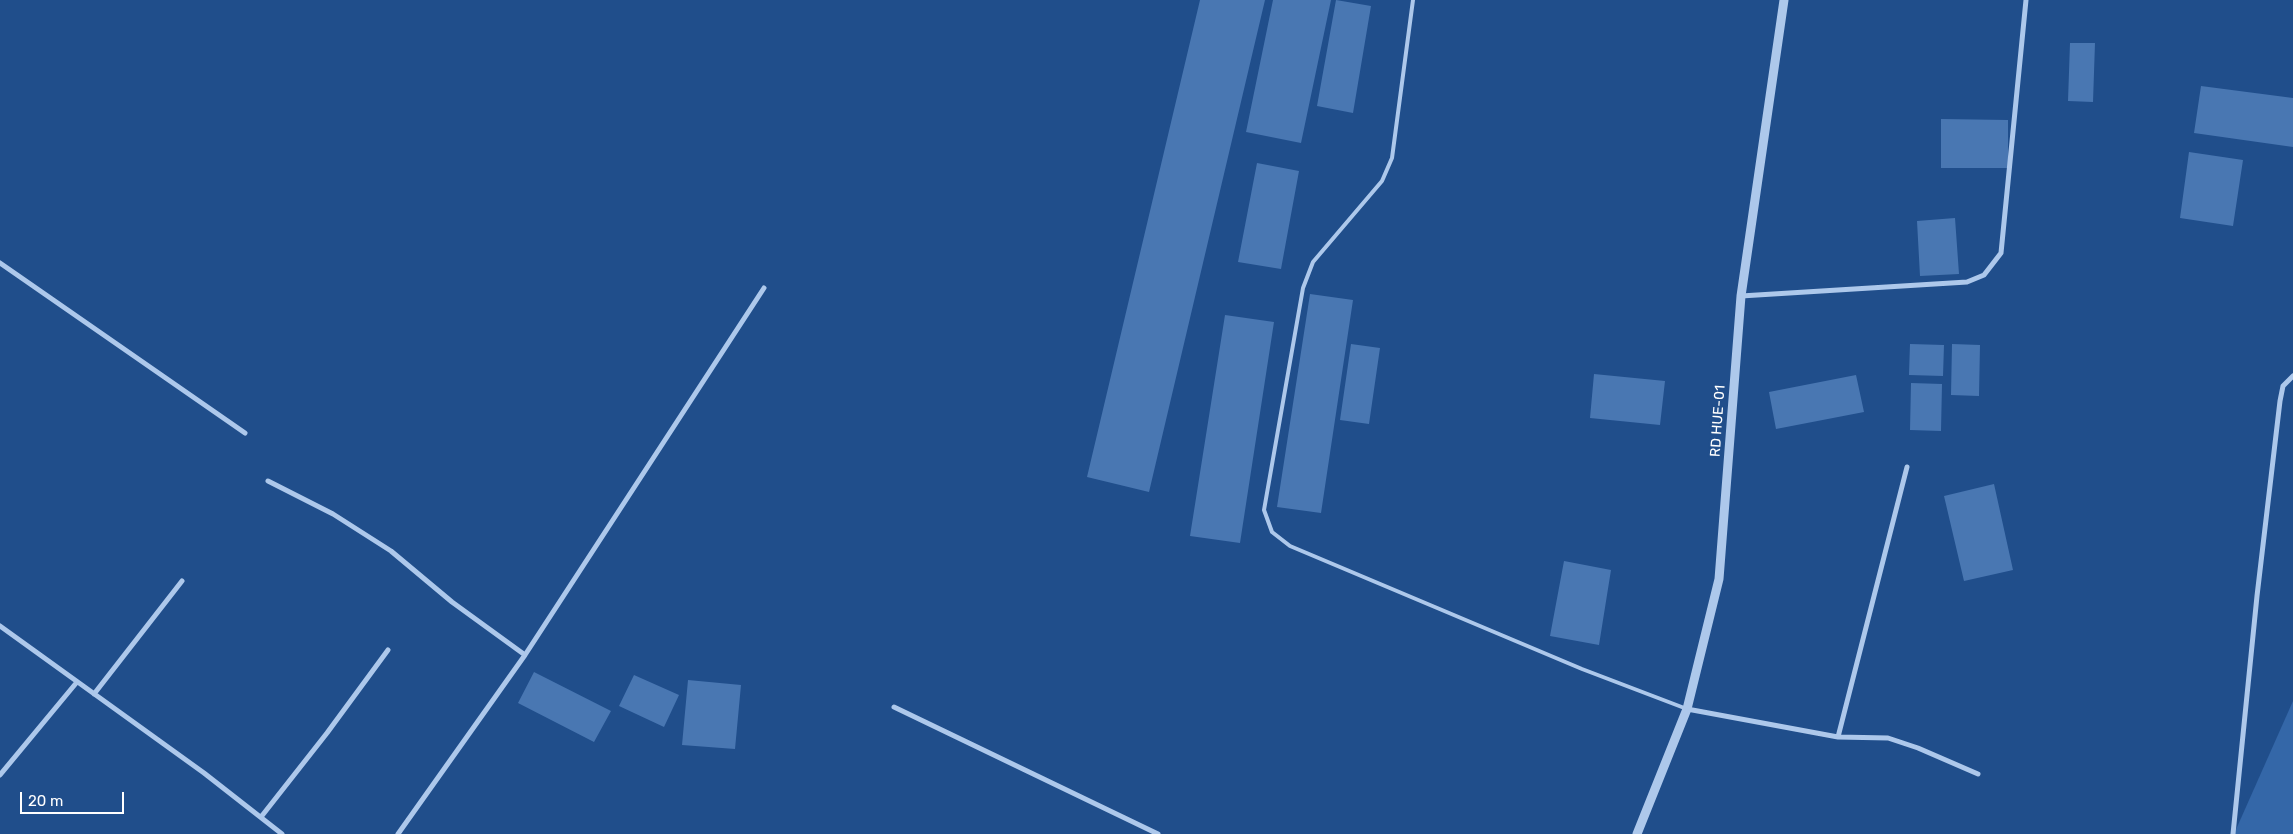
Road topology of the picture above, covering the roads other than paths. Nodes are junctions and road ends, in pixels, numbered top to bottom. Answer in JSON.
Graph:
{"nodes":[{"id":1,"x":1412,"y":0,"type":"edge"},
{"id":2,"x":1784,"y":0,"type":"edge"},
{"id":3,"x":2026,"y":0,"type":"edge"},
{"id":4,"x":0,"y":263,"type":"edge"},
{"id":5,"x":764,"y":288,"type":"dead end"},
{"id":6,"x":1741,"y":296,"type":"junction"},
{"id":7,"x":2293,"y":376,"type":"edge"},
{"id":8,"x":246,"y":433,"type":"dead end"},
{"id":9,"x":1907,"y":467,"type":"dead end"},
{"id":10,"x":268,"y":481,"type":"dead end"},
{"id":11,"x":182,"y":581,"type":"dead end"},
{"id":12,"x":0,"y":626,"type":"edge"},
{"id":13,"x":388,"y":650,"type":"dead end"},
{"id":14,"x":525,"y":655,"type":"junction"},
{"id":15,"x":77,"y":682,"type":"junction"},
{"id":16,"x":94,"y":694,"type":"junction"},
{"id":17,"x":894,"y":707,"type":"dead end"},
{"id":18,"x":1687,"y":709,"type":"junction"},
{"id":19,"x":1838,"y":737,"type":"junction"},
{"id":20,"x":1978,"y":774,"type":"dead end"},
{"id":21,"x":0,"y":775,"type":"edge"},
{"id":22,"x":261,"y":817,"type":"junction"},
{"id":23,"x":282,"y":834,"type":"edge"},
{"id":24,"x":398,"y":834,"type":"edge"},
{"id":25,"x":1158,"y":834,"type":"edge"},
{"id":26,"x":1637,"y":834,"type":"edge"},
{"id":27,"x":2233,"y":834,"type":"edge"}],
"edges":[{"from":1,"to":18,"type":"lane"},
{"from":2,"to":6,"type":"street","name":"RD HUE-01"},
{"from":3,"to":6,"type":"street"},
{"from":4,"to":8,"type":"street"},
{"from":5,"to":14,"type":"street"},
{"from":6,"to":18,"type":"street","name":"RD HUE-01"},
{"from":7,"to":27,"type":"street"},
{"from":9,"to":19,"type":"street"},
{"from":10,"to":14,"type":"street"},
{"from":11,"to":16,"type":"street"},
{"from":12,"to":15,"type":"street"},
{"from":13,"to":22,"type":"street"},
{"from":14,"to":24,"type":"street"},
{"from":15,"to":16,"type":"street"},
{"from":15,"to":21,"type":"street"},
{"from":16,"to":22,"type":"street"},
{"from":17,"to":25,"type":"street"},
{"from":18,"to":19,"type":"street"},
{"from":18,"to":26,"type":"street","name":"RD HUE-01"},
{"from":19,"to":20,"type":"street"},
{"from":22,"to":23,"type":"street"}]}
